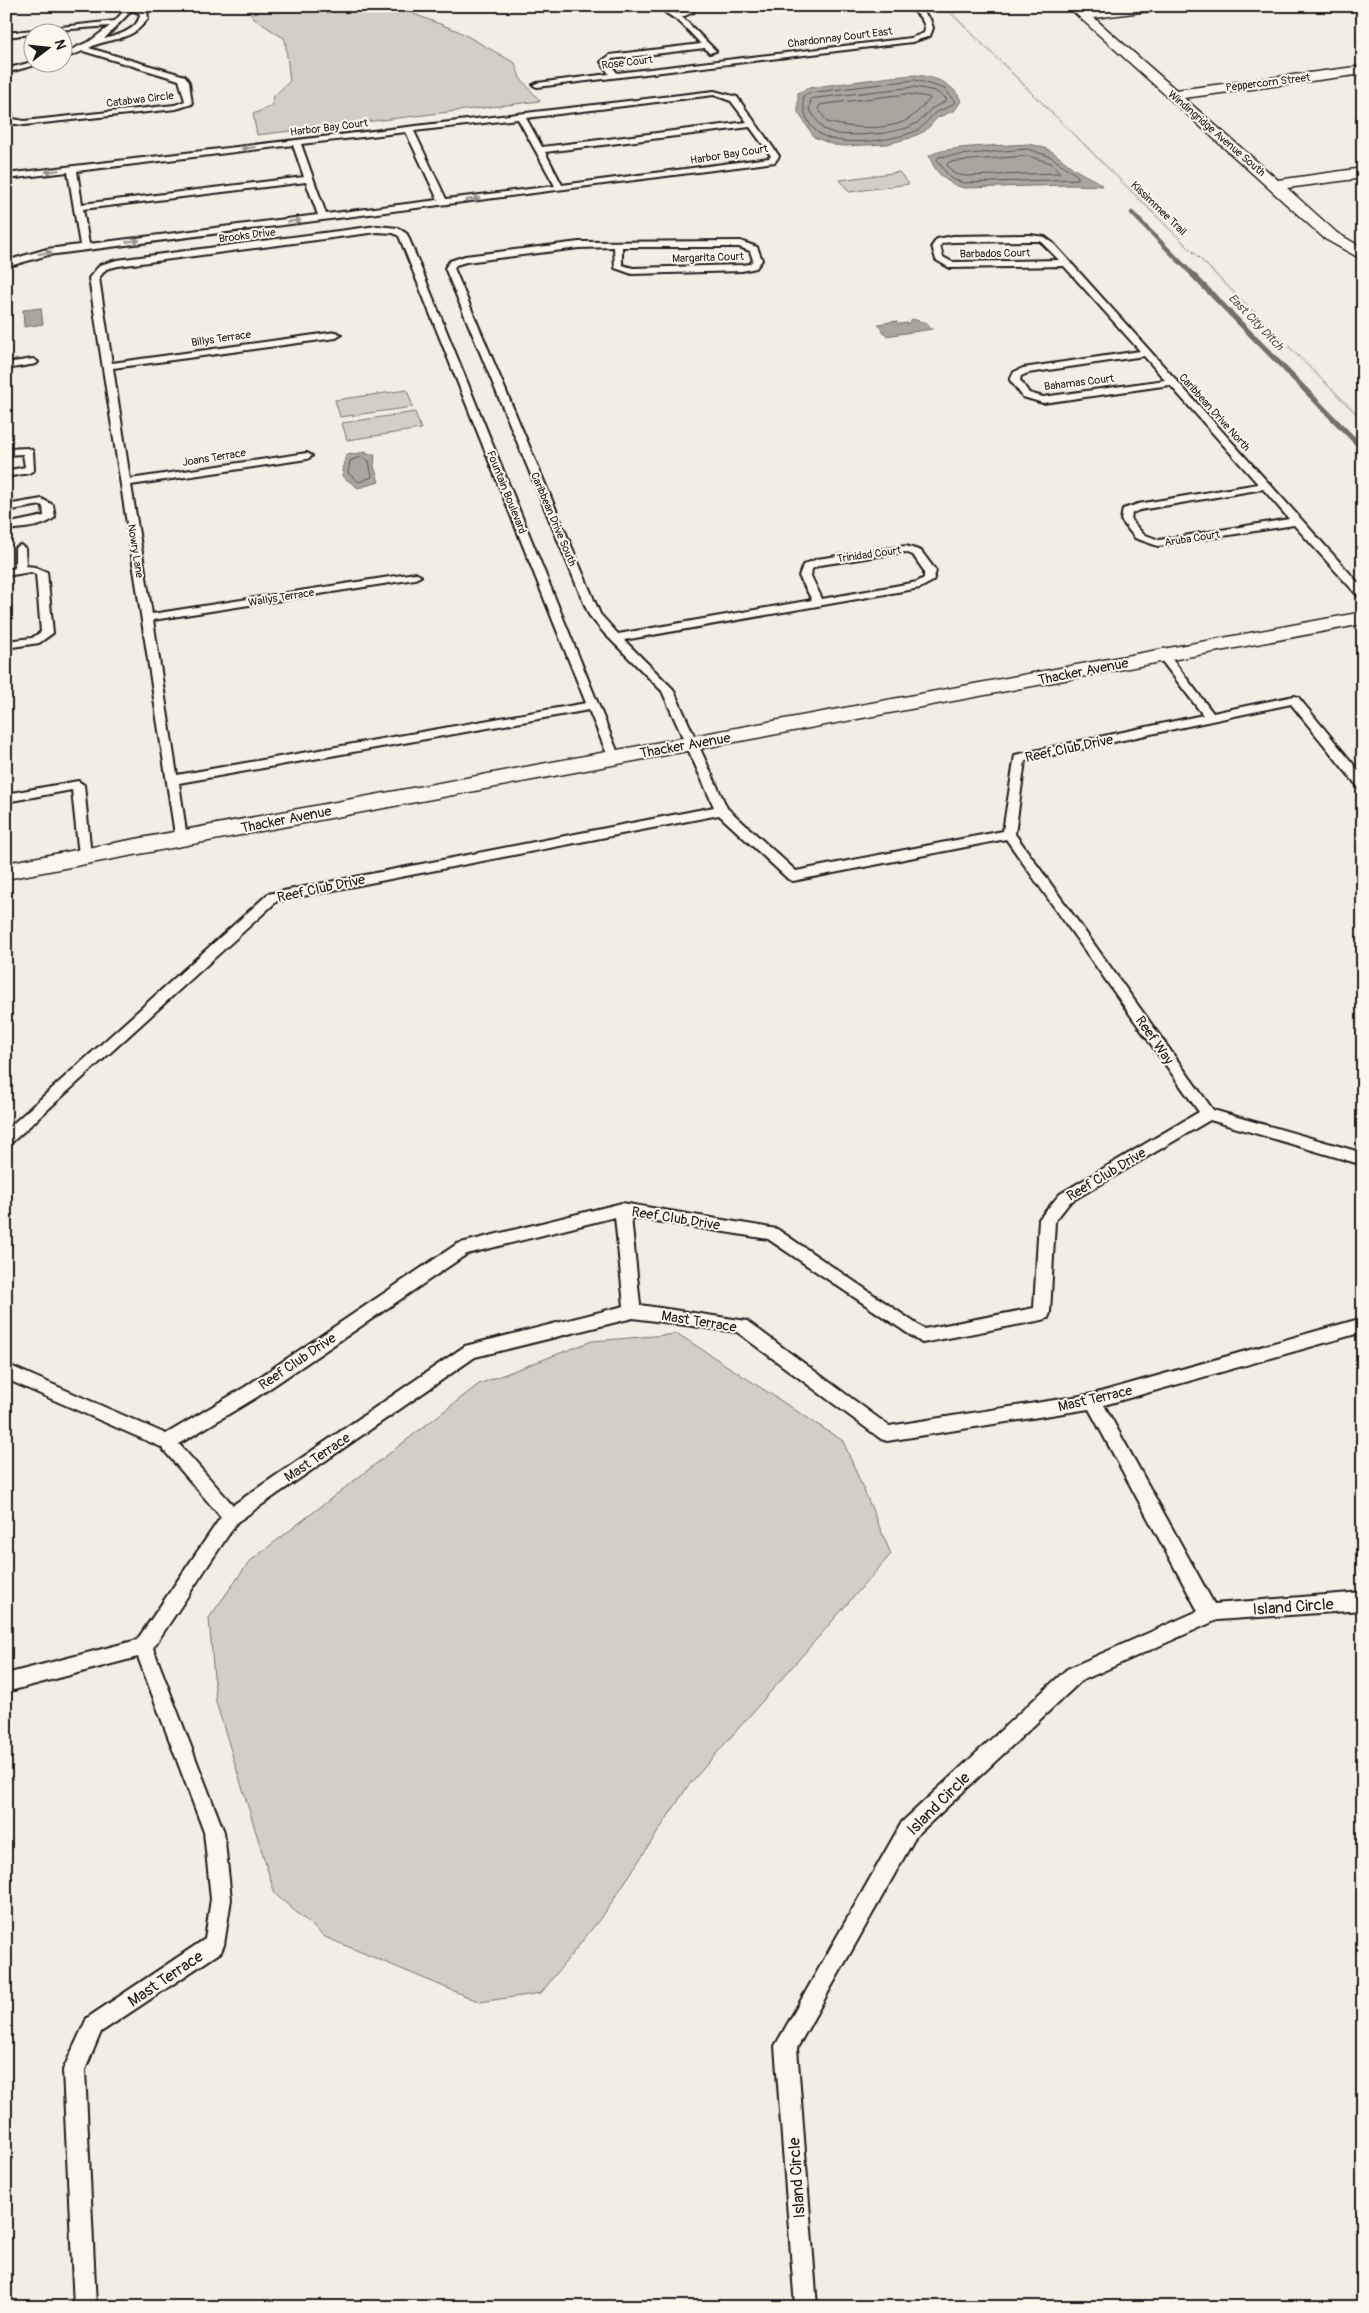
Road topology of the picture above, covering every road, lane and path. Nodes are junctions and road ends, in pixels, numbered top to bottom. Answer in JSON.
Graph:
{"nodes":[{"id":1,"x":659,"y":6,"type":"edge"},
{"id":2,"x":693,"y":6,"type":"edge"},
{"id":3,"x":912,"y":6,"type":"edge"},
{"id":4,"x":944,"y":6,"type":"edge"},
{"id":5,"x":1157,"y":6,"type":"edge"},
{"id":6,"x":131,"y":7,"type":"edge"},
{"id":7,"x":1078,"y":11,"type":"edge"},
{"id":8,"x":677,"y":16,"type":"junction"},
{"id":9,"x":117,"y":24,"type":"junction"},
{"id":10,"x":6,"y":35,"type":"edge"},
{"id":11,"x":96,"y":42,"type":"junction"},
{"id":12,"x":707,"y":45,"type":"junction"},
{"id":13,"x":83,"y":49,"type":"junction"},
{"id":14,"x":72,"y":53,"type":"edge"},
{"id":15,"x":720,"y":62,"type":"junction"},
{"id":16,"x":22,"y":67,"type":"edge"},
{"id":17,"x":1363,"y":70,"type":"edge"},
{"id":18,"x":6,"y":71,"type":"edge"},
{"id":19,"x":617,"y":75,"type":"junction"},
{"id":20,"x":537,"y":84,"type":"dead end"},
{"id":21,"x":1174,"y":95,"type":"junction"},
{"id":22,"x":6,"y":106,"type":"edge"},
{"id":23,"x":521,"y":116,"type":"junction"},
{"id":24,"x":753,"y":124,"type":"junction"},
{"id":25,"x":409,"y":129,"type":"junction"},
{"id":26,"x":296,"y":142,"type":"junction"},
{"id":27,"x":540,"y":150,"type":"junction"},
{"id":28,"x":72,"y":169,"type":"junction"},
{"id":29,"x":1363,"y":173,"type":"edge"},
{"id":30,"x":6,"y":177,"type":"edge"},
{"id":31,"x":310,"y":179,"type":"junction"},
{"id":32,"x":1277,"y":186,"type":"junction"},
{"id":33,"x":560,"y":188,"type":"junction"},
{"id":34,"x":443,"y":202,"type":"junction"},
{"id":35,"x":78,"y":207,"type":"junction"},
{"id":36,"x":323,"y":218,"type":"junction"},
{"id":37,"x":396,"y":230,"type":"joint"},
{"id":38,"x":618,"y":245,"type":"junction"},
{"id":39,"x":1050,"y":245,"type":"joint"},
{"id":40,"x":85,"y":248,"type":"junction"},
{"id":41,"x":1363,"y":255,"type":"edge"},
{"id":42,"x":1065,"y":263,"type":"junction"},
{"id":43,"x":6,"y":264,"type":"edge"},
{"id":44,"x":103,"y":267,"type":"joint"},
{"id":45,"x":449,"y":272,"type":"joint"},
{"id":46,"x":336,"y":335,"type":"dead end"},
{"id":47,"x":1146,"y":353,"type":"junction"},
{"id":48,"x":33,"y":362,"type":"dead end"},
{"id":49,"x":6,"y":366,"type":"edge"},
{"id":50,"x":109,"y":366,"type":"junction"},
{"id":51,"x":1172,"y":382,"type":"junction"},
{"id":52,"x":1363,"y":420,"type":"edge"},
{"id":53,"x":6,"y":452,"type":"edge"},
{"id":54,"x":307,"y":456,"type":"dead end"},
{"id":55,"x":6,"y":474,"type":"edge"},
{"id":56,"x":126,"y":483,"type":"junction"},
{"id":57,"x":1265,"y":486,"type":"junction"},
{"id":58,"x":6,"y":508,"type":"edge"},
{"id":59,"x":1296,"y":521,"type":"junction"},
{"id":60,"x":13,"y":529,"type":"edge"},
{"id":61,"x":20,"y":548,"type":"dead end"},
{"id":62,"x":21,"y":571,"type":"junction"},
{"id":63,"x":6,"y":573,"type":"edge"},
{"id":64,"x":415,"y":576,"type":"dead end"},
{"id":65,"x":1363,"y":595,"type":"edge"},
{"id":66,"x":819,"y":603,"type":"junction"},
{"id":67,"x":147,"y":618,"type":"junction"},
{"id":68,"x":1363,"y":618,"type":"edge"},
{"id":69,"x":616,"y":638,"type":"junction"},
{"id":70,"x":6,"y":645,"type":"edge"},
{"id":71,"x":1164,"y":656,"type":"junction"},
{"id":72,"x":593,"y":706,"type":"junction"},
{"id":73,"x":1210,"y":717,"type":"junction"},
{"id":74,"x":694,"y":744,"type":"junction"},
{"id":75,"x":614,"y":758,"type":"junction"},
{"id":76,"x":172,"y":780,"type":"junction"},
{"id":77,"x":1363,"y":785,"type":"edge"},
{"id":78,"x":6,"y":798,"type":"edge"},
{"id":79,"x":722,"y":810,"type":"junction"},
{"id":80,"x":1009,"y":834,"type":"junction"},
{"id":81,"x":181,"y":838,"type":"junction"},
{"id":82,"x":85,"y":856,"type":"junction"},
{"id":83,"x":6,"y":871,"type":"edge"},
{"id":84,"x":1208,"y":1114,"type":"junction"},
{"id":85,"x":6,"y":1139,"type":"edge"},
{"id":86,"x":1363,"y":1159,"type":"edge"},
{"id":87,"x":622,"y":1209,"type":"junction"},
{"id":88,"x":633,"y":1311,"type":"junction"},
{"id":89,"x":1363,"y":1326,"type":"edge"},
{"id":90,"x":6,"y":1370,"type":"edge"},
{"id":91,"x":1092,"y":1401,"type":"junction"},
{"id":92,"x":167,"y":1442,"type":"junction"},
{"id":93,"x":231,"y":1516,"type":"junction"},
{"id":94,"x":1363,"y":1601,"type":"edge"},
{"id":95,"x":1210,"y":1615,"type":"junction"},
{"id":96,"x":143,"y":1647,"type":"junction"},
{"id":97,"x":6,"y":1683,"type":"edge"},
{"id":98,"x":85,"y":2307,"type":"edge"},
{"id":99,"x":806,"y":2307,"type":"edge"}],
"edges":[{"from":1,"to":8,"type":"lane"},
{"from":2,"to":8,"type":"lane"},
{"from":3,"to":15,"type":"lane","name":"Chardonnay Court East"},
{"from":4,"to":52,"type":"path","name":"Kissimmee Trail"},
{"from":5,"to":7,"type":"street"},
{"from":6,"to":9,"type":"lane"},
{"from":6,"to":11,"type":"lane"},
{"from":7,"to":21,"type":"street","name":"Windingridge Avenue South"},
{"from":8,"to":12,"type":"lane"},
{"from":9,"to":10,"type":"lane"},
{"from":9,"to":11,"type":"lane"},
{"from":11,"to":13,"type":"lane"},
{"from":12,"to":15,"type":"lane"},
{"from":12,"to":19,"type":"lane"},
{"from":13,"to":14,"type":"lane"},
{"from":13,"to":22,"type":"lane","name":"Catabwa Circle"},
{"from":15,"to":19,"type":"lane","name":"Rose Court"},
{"from":16,"to":18,"type":"lane"},
{"from":17,"to":21,"type":"street","name":"Peppercorn Street"},
{"from":19,"to":20,"type":"lane","name":"Rose Court"},
{"from":21,"to":32,"type":"street","name":"Windingridge Avenue South"},
{"from":23,"to":24,"type":"lane","name":"Harbor Bay Court"},
{"from":23,"to":25,"type":"lane","name":"Harbor Bay Court"},
{"from":23,"to":27,"type":"lane"},
{"from":24,"to":27,"type":"lane"},
{"from":24,"to":33,"type":"lane","name":"Harbor Bay Court"},
{"from":25,"to":26,"type":"lane","name":"Harbor Bay Court"},
{"from":25,"to":34,"type":"lane"},
{"from":26,"to":28,"type":"lane","name":"Harbor Bay Court","one_way":true},
{"from":26,"to":31,"type":"lane"},
{"from":27,"to":33,"type":"lane"},
{"from":28,"to":30,"type":"lane","name":"Harbor Bay Court","one_way":true},
{"from":28,"to":35,"type":"lane"},
{"from":29,"to":32,"type":"street"},
{"from":31,"to":35,"type":"lane"},
{"from":31,"to":36,"type":"lane"},
{"from":32,"to":41,"type":"street","name":"Windingridge Avenue South"},
{"from":34,"to":33,"type":"lane","name":"Harbor Bay Court","one_way":true},
{"from":34,"to":36,"type":"lane","name":"Harbor Bay Court"},
{"from":35,"to":40,"type":"lane"},
{"from":40,"to":36,"type":"lane","name":"Harbor Bay Court","one_way":true},
{"from":37,"to":44,"type":"lane","name":"Brooks Drive"},
{"from":37,"to":72,"type":"lane","name":"Fountain Boulevard"},
{"from":38,"to":38,"type":"lane","name":"Margarita Court"},
{"from":38,"to":45,"type":"lane","name":"Margarita Court"},
{"from":39,"to":42,"type":"lane","name":"Caribbean Drive North"},
{"from":39,"to":42,"type":"lane","name":"Barbados Court"},
{"from":43,"to":40,"type":"lane","name":"Harbor Bay Court","one_way":true},
{"from":42,"to":47,"type":"lane","name":"Caribbean Drive North"},
{"from":44,"to":50,"type":"lane","name":"Nowry Lane"},
{"from":45,"to":69,"type":"lane","name":"Caribbean Drive South"},
{"from":46,"to":50,"type":"lane","name":"Billys Terrace"},
{"from":47,"to":51,"type":"lane","name":"Caribbean Drive North"},
{"from":47,"to":51,"type":"lane","name":"Bahamas Court"},
{"from":48,"to":49,"type":"lane"},
{"from":50,"to":56,"type":"lane","name":"Nowry Lane"},
{"from":51,"to":57,"type":"lane","name":"Caribbean Drive North"},
{"from":53,"to":55,"type":"lane"},
{"from":54,"to":56,"type":"lane","name":"Joans Terrace"},
{"from":56,"to":67,"type":"lane","name":"Nowry Lane"},
{"from":57,"to":59,"type":"lane","name":"Caribbean Drive North"},
{"from":57,"to":59,"type":"lane","name":"Aruba Court"},
{"from":58,"to":60,"type":"lane"},
{"from":59,"to":65,"type":"lane","name":"Caribbean Drive North"},
{"from":61,"to":62,"type":"lane"},
{"from":62,"to":63,"type":"lane"},
{"from":62,"to":70,"type":"lane"},
{"from":64,"to":67,"type":"lane","name":"Wallys Terrace"},
{"from":66,"to":66,"type":"lane","name":"Trinidad Court"},
{"from":66,"to":69,"type":"lane","name":"Trinidad Court"},
{"from":67,"to":76,"type":"lane","name":"Nowry Lane"},
{"from":68,"to":71,"type":"street","name":"Thacker Avenue"},
{"from":69,"to":74,"type":"lane","name":"Caribbean Drive South"},
{"from":71,"to":73,"type":"lane"},
{"from":71,"to":74,"type":"street","name":"Thacker Avenue"},
{"from":72,"to":75,"type":"lane","name":"Fountain Boulevard"},
{"from":72,"to":76,"type":"lane"},
{"from":73,"to":77,"type":"lane","name":"Reef Club Drive"},
{"from":73,"to":80,"type":"lane","name":"Reef Club Drive"},
{"from":74,"to":75,"type":"street","name":"Thacker Avenue"},
{"from":74,"to":79,"type":"lane"},
{"from":75,"to":81,"type":"street","name":"Thacker Avenue"},
{"from":76,"to":81,"type":"lane","name":"Nowry Lane"},
{"from":78,"to":82,"type":"lane"},
{"from":79,"to":80,"type":"lane"},
{"from":79,"to":85,"type":"lane","name":"Reef Club Drive"},
{"from":80,"to":84,"type":"lane","name":"Reef Way"},
{"from":81,"to":82,"type":"street","name":"Thacker Avenue"},
{"from":82,"to":83,"type":"street","name":"Thacker Avenue"},
{"from":84,"to":86,"type":"lane"},
{"from":84,"to":87,"type":"lane","name":"Reef Club Drive"},
{"from":87,"to":88,"type":"lane"},
{"from":87,"to":92,"type":"lane","name":"Reef Club Drive"},
{"from":88,"to":91,"type":"lane","name":"Mast Terrace"},
{"from":88,"to":93,"type":"lane","name":"Mast Terrace"},
{"from":89,"to":91,"type":"lane","name":"Mast Terrace"},
{"from":90,"to":92,"type":"lane"},
{"from":91,"to":95,"type":"lane"},
{"from":92,"to":93,"type":"lane"},
{"from":93,"to":96,"type":"lane","name":"Mast Terrace"},
{"from":94,"to":95,"type":"lane","name":"Island Circle"},
{"from":95,"to":99,"type":"lane","name":"Island Circle"},
{"from":96,"to":97,"type":"lane"},
{"from":96,"to":98,"type":"lane","name":"Mast Terrace"}]}
